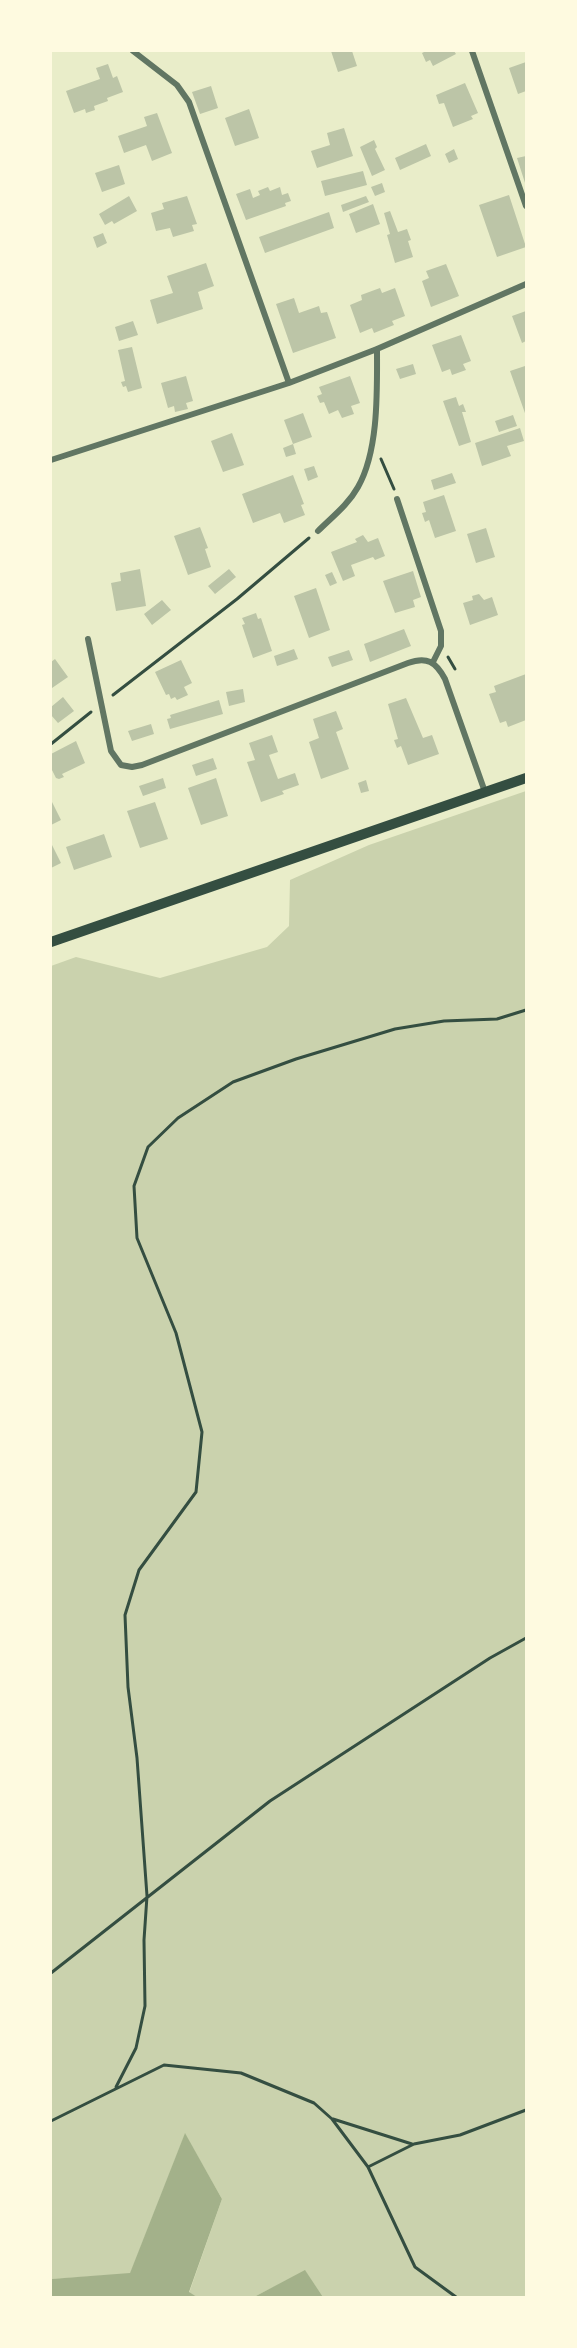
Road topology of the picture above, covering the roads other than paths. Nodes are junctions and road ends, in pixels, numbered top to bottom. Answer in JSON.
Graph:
{"nodes":[{"id":1,"x":133,"y":51,"type":"edge"},
{"id":2,"x":472,"y":51,"type":"edge"},
{"id":3,"x":526,"y":206,"type":"edge"},
{"id":4,"x":526,"y":284,"type":"edge"},
{"id":5,"x":377,"y":349,"type":"junction"},
{"id":6,"x":289,"y":383,"type":"junction"},
{"id":7,"x":51,"y":460,"type":"edge"},
{"id":8,"x":398,"y":500,"type":"road end"},
{"id":9,"x":318,"y":531,"type":"road end"},
{"id":10,"x":88,"y":639,"type":"dead end"},
{"id":11,"x":433,"y":662,"type":"junction"},
{"id":12,"x":526,"y":778,"type":"edge"},
{"id":13,"x":485,"y":792,"type":"junction"},
{"id":14,"x":51,"y":942,"type":"edge"}],
"edges":[{"from":1,"to":6,"type":"street"},
{"from":2,"to":3,"type":"street"},
{"from":4,"to":5,"type":"street"},
{"from":5,"to":6,"type":"street"},
{"from":5,"to":9,"type":"street"},
{"from":6,"to":7,"type":"street"},
{"from":8,"to":11,"type":"street"},
{"from":10,"to":11,"type":"street"},
{"from":11,"to":13,"type":"street"},
{"from":12,"to":13,"type":"main road"},
{"from":13,"to":14,"type":"main road"}]}
